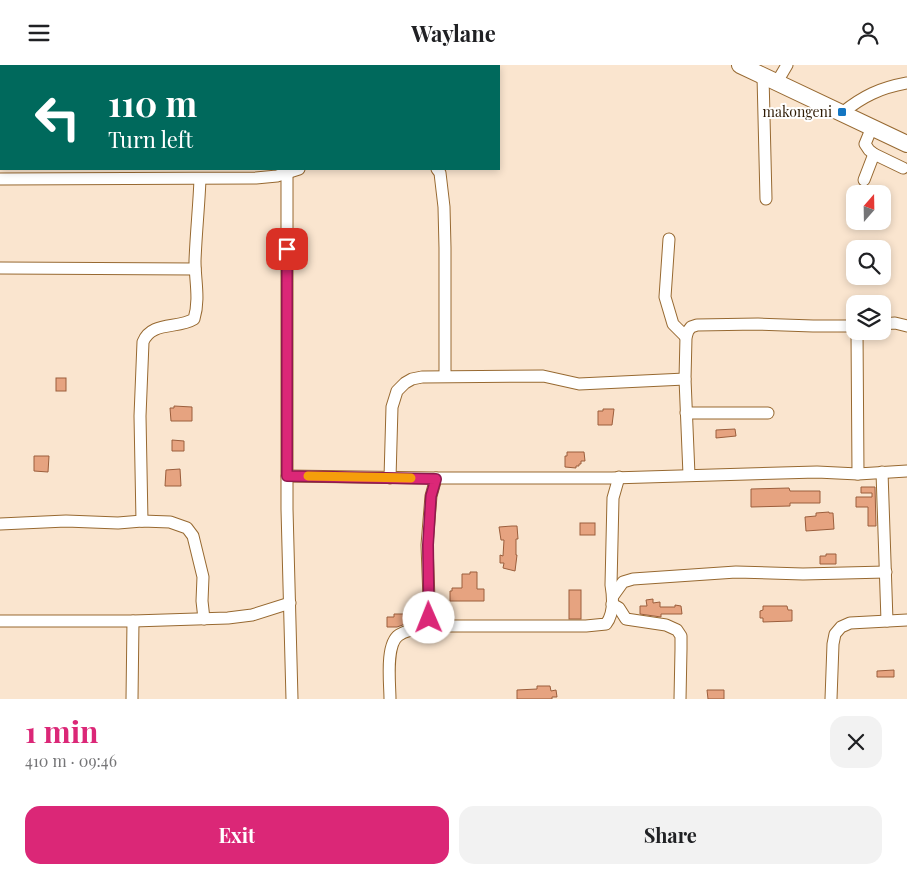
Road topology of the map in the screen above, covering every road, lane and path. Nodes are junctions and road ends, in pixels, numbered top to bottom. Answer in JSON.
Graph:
{"nodes":[{"id":1,"x":740,"y":65,"type":"edge"},
{"id":2,"x":787,"y":65,"type":"edge"},
{"id":3,"x":770,"y":79,"type":"junction"},
{"id":4,"x":907,"y":83,"type":"edge"},
{"id":5,"x":842,"y":113,"type":"junction"},
{"id":6,"x":872,"y":127,"type":"junction"},
{"id":7,"x":907,"y":144,"type":"edge"},
{"id":8,"x":874,"y":154,"type":"junction"},
{"id":9,"x":903,"y":168,"type":"dead end"},
{"id":10,"x":296,"y":170,"type":"edge"},
{"id":11,"x":438,"y":170,"type":"edge"},
{"id":12,"x":287,"y":173,"type":"junction"},
{"id":13,"x":150,"y":174,"type":"edge"},
{"id":14,"x":0,"y":179,"type":"edge"},
{"id":15,"x":200,"y":179,"type":"junction"},
{"id":16,"x":864,"y":180,"type":"dead end"},
{"id":17,"x":766,"y":199,"type":"dead end"},
{"id":18,"x":669,"y":239,"type":"dead end"},
{"id":19,"x":0,"y":268,"type":"edge"},
{"id":20,"x":195,"y":269,"type":"junction"},
{"id":21,"x":891,"y":323,"type":"edge"},
{"id":22,"x":846,"y":326,"type":"edge"},
{"id":23,"x":907,"y":326,"type":"edge"},
{"id":24,"x":686,"y":337,"type":"junction"},
{"id":25,"x":857,"y":340,"type":"edge"},
{"id":26,"x":445,"y":376,"type":"junction"},
{"id":27,"x":685,"y":379,"type":"junction"},
{"id":28,"x":686,"y":413,"type":"junction"},
{"id":29,"x":768,"y":413,"type":"dead end"},
{"id":30,"x":882,"y":471,"type":"junction"},
{"id":31,"x":907,"y":471,"type":"edge"},
{"id":32,"x":858,"y":474,"type":"junction"},
{"id":33,"x":689,"y":475,"type":"junction"},
{"id":34,"x":287,"y":476,"type":"junction"},
{"id":35,"x":619,"y":477,"type":"junction"},
{"id":36,"x":390,"y":478,"type":"junction"},
{"id":37,"x":436,"y":479,"type":"junction"},
{"id":38,"x":142,"y":521,"type":"junction"},
{"id":39,"x":0,"y":524,"type":"edge"},
{"id":40,"x":886,"y":572,"type":"junction"},
{"id":41,"x":612,"y":600,"type":"junction"},
{"id":42,"x":290,"y":603,"type":"junction"},
{"id":43,"x":204,"y":619,"type":"junction"},
{"id":44,"x":907,"y":620,"type":"edge"},
{"id":45,"x":0,"y":621,"type":"edge"},
{"id":46,"x":133,"y":621,"type":"junction"},
{"id":47,"x":887,"y":621,"type":"junction"},
{"id":48,"x":430,"y":626,"type":"junction"},
{"id":49,"x":132,"y":699,"type":"edge"},
{"id":50,"x":292,"y":699,"type":"edge"},
{"id":51,"x":390,"y":699,"type":"edge"},
{"id":52,"x":680,"y":699,"type":"edge"},
{"id":53,"x":831,"y":699,"type":"edge"}],
"edges":[{"from":1,"to":3,"type":"highway"},
{"from":2,"to":3,"type":"street"},
{"from":3,"to":5,"type":"highway"},
{"from":3,"to":17,"type":"street"},
{"from":4,"to":5,"type":"street"},
{"from":5,"to":6,"type":"highway"},
{"from":6,"to":7,"type":"highway"},
{"from":6,"to":8,"type":"street"},
{"from":8,"to":9,"type":"street"},
{"from":8,"to":16,"type":"street"},
{"from":10,"to":12,"type":"street"},
{"from":11,"to":26,"type":"street"},
{"from":12,"to":15,"type":"street"},
{"from":12,"to":34,"type":"street"},
{"from":13,"to":14,"type":"street"},
{"from":13,"to":15,"type":"street"},
{"from":15,"to":20,"type":"street"},
{"from":18,"to":24,"type":"street"},
{"from":19,"to":20,"type":"street"},
{"from":20,"to":38,"type":"street"},
{"from":21,"to":23,"type":"street"},
{"from":22,"to":24,"type":"street"},
{"from":24,"to":27,"type":"street"},
{"from":25,"to":32,"type":"street"},
{"from":26,"to":27,"type":"street"},
{"from":26,"to":36,"type":"street"},
{"from":27,"to":28,"type":"street"},
{"from":28,"to":29,"type":"street"},
{"from":28,"to":33,"type":"street"},
{"from":30,"to":31,"type":"street"},
{"from":30,"to":32,"type":"street"},
{"from":30,"to":40,"type":"street"},
{"from":32,"to":33,"type":"street"},
{"from":33,"to":35,"type":"street"},
{"from":34,"to":36,"type":"street"},
{"from":34,"to":42,"type":"street"},
{"from":35,"to":37,"type":"street"},
{"from":35,"to":41,"type":"street"},
{"from":36,"to":37,"type":"street"},
{"from":37,"to":48,"type":"street"},
{"from":38,"to":39,"type":"street"},
{"from":38,"to":43,"type":"street"},
{"from":40,"to":41,"type":"street"},
{"from":40,"to":47,"type":"street"},
{"from":41,"to":48,"type":"street"},
{"from":41,"to":52,"type":"street"},
{"from":42,"to":43,"type":"street"},
{"from":42,"to":50,"type":"street"},
{"from":43,"to":46,"type":"street"},
{"from":44,"to":47,"type":"street"},
{"from":45,"to":46,"type":"street"},
{"from":46,"to":49,"type":"street"},
{"from":47,"to":53,"type":"street"},
{"from":48,"to":51,"type":"street"}]}
